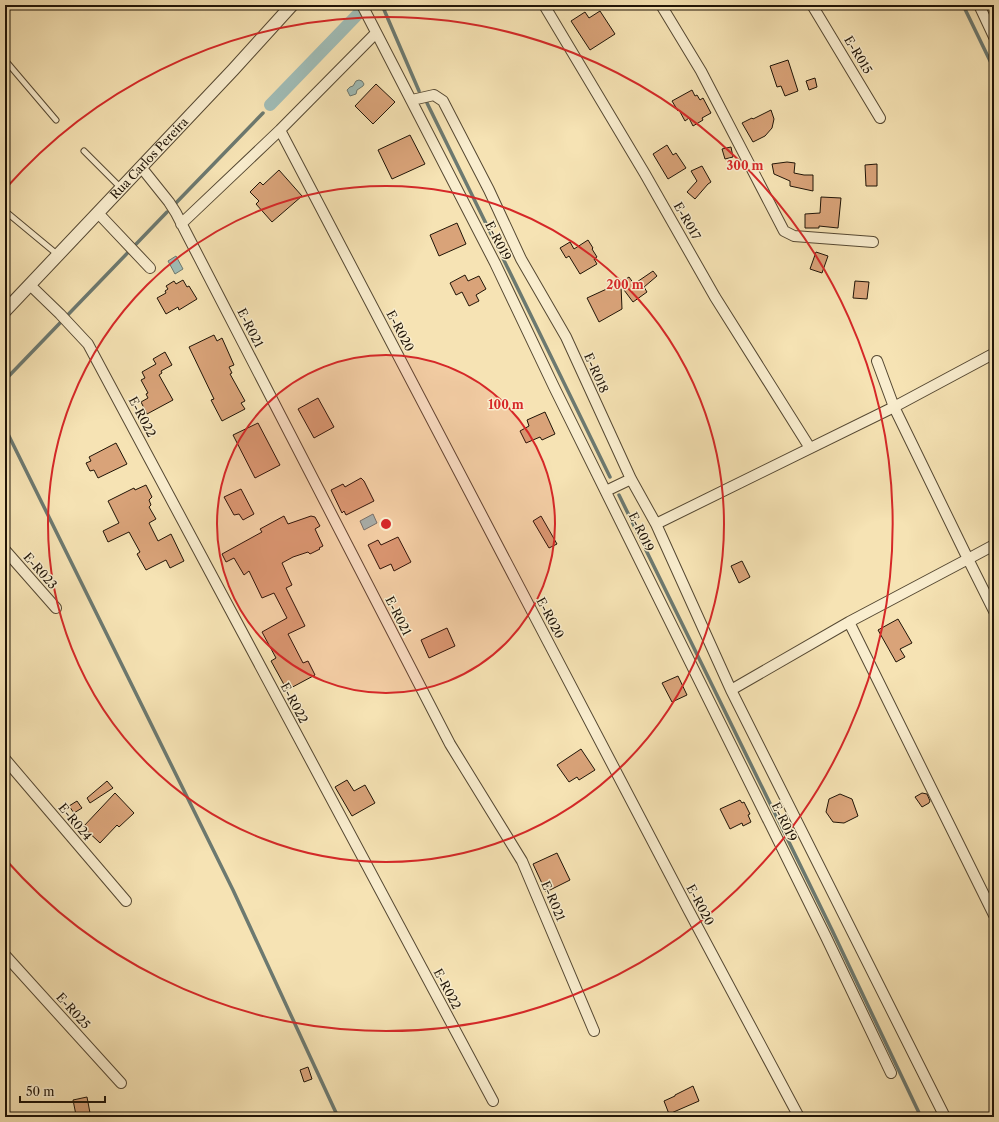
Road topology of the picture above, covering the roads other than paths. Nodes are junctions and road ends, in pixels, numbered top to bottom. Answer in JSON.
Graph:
{"nodes":[{"id":1,"x":292,"y":5,"type":"edge"},
{"id":2,"x":362,"y":5,"type":"edge"},
{"id":3,"x":544,"y":5,"type":"edge"},
{"id":4,"x":661,"y":5,"type":"edge"},
{"id":5,"x":812,"y":5,"type":"edge"},
{"id":6,"x":979,"y":5,"type":"edge"},
{"id":7,"x":376,"y":33,"type":"junction"},
{"id":8,"x":994,"y":37,"type":"edge"},
{"id":9,"x":5,"y":60,"type":"edge"},
{"id":10,"x":412,"y":100,"type":"junction"},
{"id":11,"x":880,"y":118,"type":"dead end"},
{"id":12,"x":56,"y":120,"type":"dead end"},
{"id":13,"x":280,"y":130,"type":"junction"},
{"id":14,"x":84,"y":151,"type":"dead end"},
{"id":15,"x":141,"y":168,"type":"junction"},
{"id":16,"x":121,"y":189,"type":"junction"},
{"id":17,"x":5,"y":211,"type":"edge"},
{"id":18,"x":98,"y":213,"type":"junction"},
{"id":19,"x":181,"y":224,"type":"junction"},
{"id":20,"x":873,"y":242,"type":"dead end"},
{"id":21,"x":58,"y":255,"type":"junction"},
{"id":22,"x":150,"y":268,"type":"dead end"},
{"id":23,"x":30,"y":285,"type":"junction"},
{"id":24,"x":5,"y":311,"type":"edge"},
{"id":25,"x":994,"y":360,"type":"edge"},
{"id":26,"x":877,"y":361,"type":"dead end"},
{"id":27,"x":894,"y":407,"type":"junction"},
{"id":28,"x":810,"y":448,"type":"junction"},
{"id":29,"x":631,"y":479,"type":"junction"},
{"id":30,"x":606,"y":491,"type":"junction"},
{"id":31,"x":656,"y":524,"type":"junction"},
{"id":32,"x":994,"y":545,"type":"edge"},
{"id":33,"x":5,"y":550,"type":"edge"},
{"id":34,"x":968,"y":559,"type":"junction"},
{"id":35,"x":56,"y":608,"type":"dead end"},
{"id":36,"x":994,"y":611,"type":"edge"},
{"id":37,"x":849,"y":622,"type":"junction"},
{"id":38,"x":731,"y":690,"type":"junction"},
{"id":39,"x":5,"y":759,"type":"edge"},
{"id":40,"x":126,"y":901,"type":"dead end"},
{"id":41,"x":994,"y":915,"type":"edge"},
{"id":42,"x":5,"y":956,"type":"edge"},
{"id":43,"x":594,"y":1031,"type":"dead end"},
{"id":44,"x":891,"y":1072,"type":"dead end"},
{"id":45,"x":121,"y":1083,"type":"dead end"},
{"id":46,"x":493,"y":1101,"type":"dead end"},
{"id":47,"x":799,"y":1117,"type":"edge"},
{"id":48,"x":945,"y":1117,"type":"edge"}],
"edges":[{"from":1,"to":15,"type":"street","name":"Rua Carlos Pereira"},
{"from":2,"to":7,"type":"street","name":"E-R019"},
{"from":3,"to":28,"type":"street","name":"E-R017"},
{"from":4,"to":20,"type":"street"},
{"from":5,"to":11,"type":"street","name":"E-R015"},
{"from":6,"to":8,"type":"street"},
{"from":7,"to":10,"type":"street","name":"E-R019"},
{"from":7,"to":13,"type":"street"},
{"from":9,"to":12,"type":"lane"},
{"from":10,"to":29,"type":"street","name":"E-R018"},
{"from":10,"to":30,"type":"street","name":"E-R019"},
{"from":13,"to":19,"type":"street"},
{"from":13,"to":47,"type":"street","name":"E-R020"},
{"from":14,"to":16,"type":"lane"},
{"from":15,"to":16,"type":"street","name":"Rua Carlos Pereira"},
{"from":15,"to":19,"type":"street","name":"E-R021"},
{"from":16,"to":18,"type":"street","name":"Rua Carlos Pereira"},
{"from":17,"to":21,"type":"lane"},
{"from":18,"to":21,"type":"street","name":"Rua Carlos Pereira"},
{"from":18,"to":22,"type":"street"},
{"from":19,"to":43,"type":"street","name":"E-R021"},
{"from":21,"to":23,"type":"street","name":"Rua Carlos Pereira"},
{"from":23,"to":24,"type":"street","name":"Rua Carlos Pereira"},
{"from":23,"to":46,"type":"street","name":"E-R022"},
{"from":25,"to":27,"type":"street"},
{"from":26,"to":27,"type":"street"},
{"from":27,"to":28,"type":"street"},
{"from":27,"to":34,"type":"street"},
{"from":28,"to":31,"type":"street"},
{"from":29,"to":30,"type":"street"},
{"from":29,"to":31,"type":"street","name":"E-R018"},
{"from":30,"to":44,"type":"street","name":"E-R019"},
{"from":31,"to":38,"type":"street","name":"E-R018"},
{"from":32,"to":34,"type":"street"},
{"from":33,"to":35,"type":"street","name":"E-R023"},
{"from":34,"to":36,"type":"street"},
{"from":34,"to":37,"type":"street"},
{"from":37,"to":38,"type":"street"},
{"from":37,"to":41,"type":"street"},
{"from":38,"to":48,"type":"street","name":"E-R018"},
{"from":39,"to":40,"type":"street","name":"E-R024"},
{"from":42,"to":45,"type":"street","name":"E-R025"}]}
